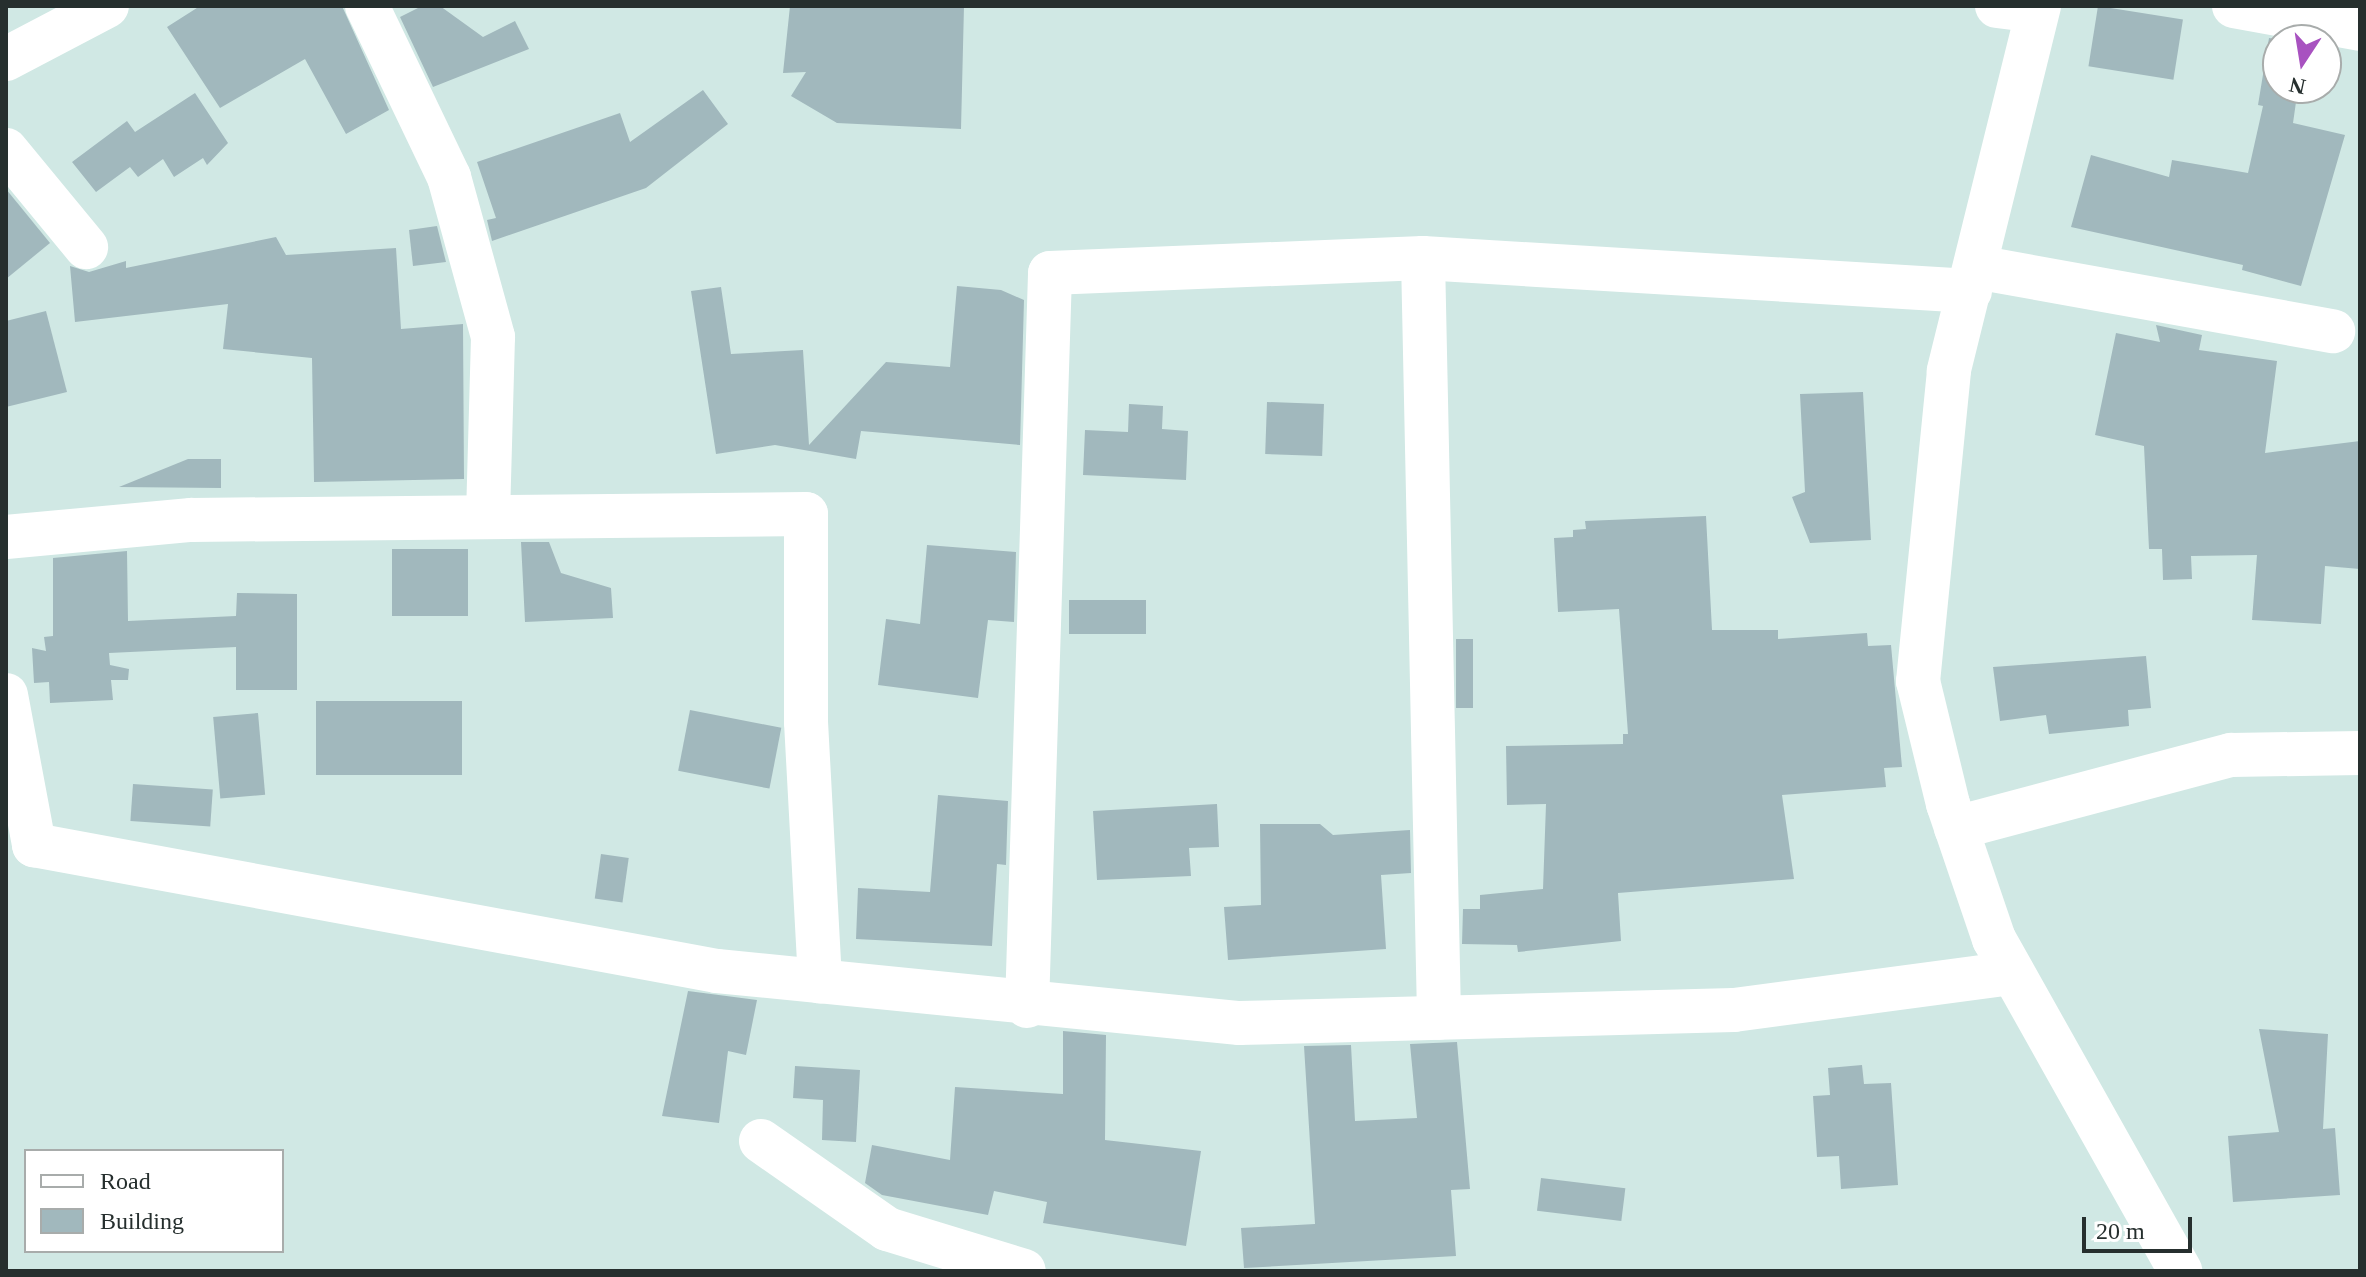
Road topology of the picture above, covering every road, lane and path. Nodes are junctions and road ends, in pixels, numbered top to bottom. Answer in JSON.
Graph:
{"nodes":[{"id":1,"x":107,"y":6,"type":"edge"},
{"id":2,"x":367,"y":6,"type":"edge"},
{"id":3,"x":2234,"y":6,"type":"edge"},
{"id":4,"x":2024,"y":8,"type":"edge"},
{"id":5,"x":2360,"y":29,"type":"edge"},
{"id":6,"x":6,"y":59,"type":"edge"},
{"id":7,"x":6,"y":150,"type":"edge"},
{"id":8,"x":86,"y":247,"type":"dead end"},
{"id":9,"x":1423,"y":258,"type":"junction"},
{"id":10,"x":1973,"y":279,"type":"junction"},
{"id":11,"x":2333,"y":331,"type":"dead end"},
{"id":12,"x":488,"y":517,"type":"junction"},
{"id":13,"x":6,"y":537,"type":"edge"},
{"id":14,"x":6,"y":695,"type":"edge"},
{"id":15,"x":2360,"y":753,"type":"edge"},
{"id":16,"x":1956,"y":828,"type":"junction"},
{"id":17,"x":2012,"y":973,"type":"junction"},
{"id":18,"x":820,"y":982,"type":"junction"},
{"id":19,"x":1027,"y":1006,"type":"junction"},
{"id":20,"x":1439,"y":1018,"type":"junction"},
{"id":21,"x":761,"y":1141,"type":"dead end"},
{"id":22,"x":2168,"y":1269,"type":"edge"},
{"id":23,"x":1024,"y":1271,"type":"edge"}],
"edges":[{"from":1,"to":6,"type":"street"},
{"from":2,"to":12,"type":"street"},
{"from":3,"to":5,"type":"street"},
{"from":4,"to":10,"type":"street"},
{"from":7,"to":8,"type":"street"},
{"from":9,"to":10,"type":"street"},
{"from":9,"to":19,"type":"street"},
{"from":9,"to":20,"type":"street"},
{"from":10,"to":11,"type":"street"},
{"from":10,"to":16,"type":"street"},
{"from":12,"to":13,"type":"street"},
{"from":12,"to":18,"type":"street"},
{"from":14,"to":18,"type":"street"},
{"from":15,"to":16,"type":"street"},
{"from":16,"to":17,"type":"street"},
{"from":17,"to":20,"type":"street"},
{"from":17,"to":22,"type":"street"},
{"from":18,"to":19,"type":"street"},
{"from":19,"to":20,"type":"street"},
{"from":21,"to":23,"type":"street"}]}
